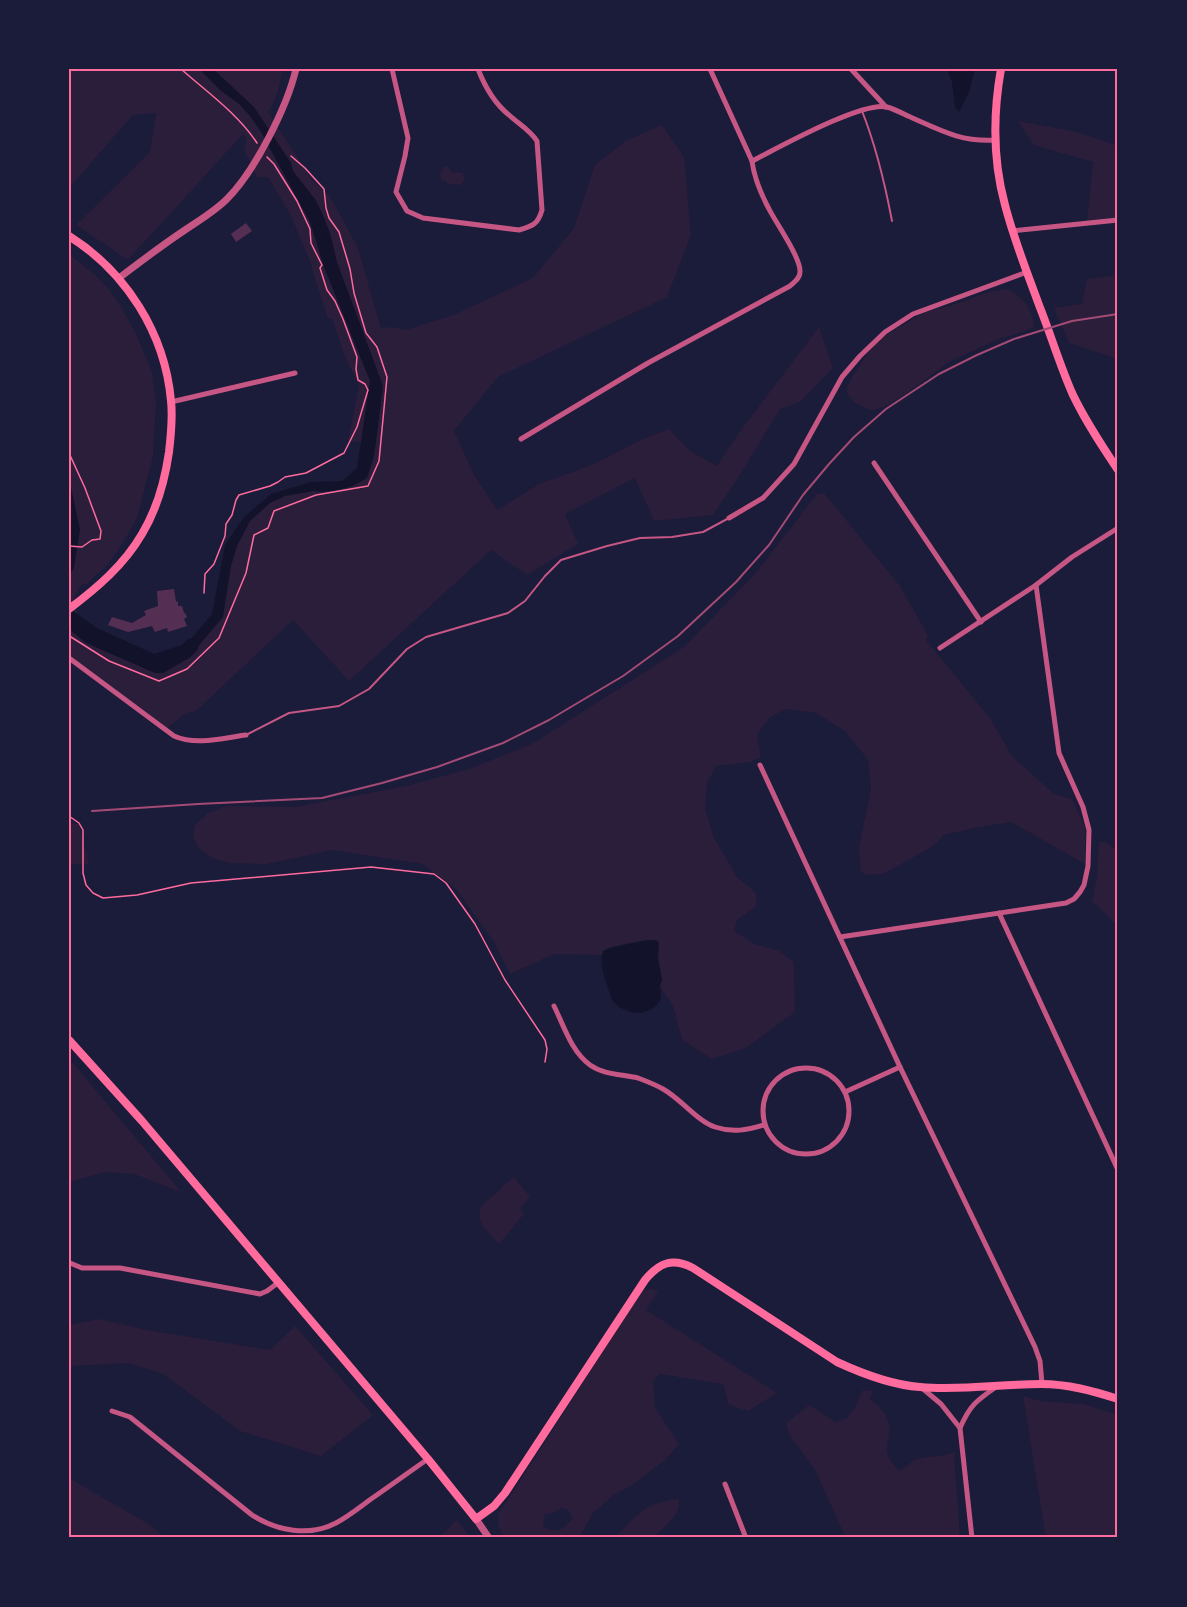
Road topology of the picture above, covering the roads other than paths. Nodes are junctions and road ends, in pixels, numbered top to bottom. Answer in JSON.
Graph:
{"nodes":[{"id":1,"x":296,"y":69,"type":"edge"},
{"id":2,"x":392,"y":69,"type":"edge"},
{"id":3,"x":478,"y":69,"type":"edge"},
{"id":4,"x":710,"y":69,"type":"edge"},
{"id":5,"x":851,"y":69,"type":"edge"},
{"id":6,"x":1001,"y":69,"type":"edge"},
{"id":7,"x":886,"y":107,"type":"junction"},
{"id":8,"x":862,"y":111,"type":"junction"},
{"id":9,"x":995,"y":140,"type":"junction"},
{"id":10,"x":752,"y":160,"type":"junction"},
{"id":11,"x":1118,"y":220,"type":"edge"},
{"id":12,"x":892,"y":221,"type":"dead end"},
{"id":13,"x":1012,"y":231,"type":"junction"},
{"id":14,"x":69,"y":236,"type":"edge"},
{"id":15,"x":1027,"y":272,"type":"junction"},
{"id":16,"x":119,"y":278,"type":"junction"},
{"id":17,"x":295,"y":373,"type":"dead end"},
{"id":18,"x":171,"y":402,"type":"junction"},
{"id":19,"x":521,"y":439,"type":"dead end"},
{"id":20,"x":874,"y":463,"type":"dead end"},
{"id":21,"x":1118,"y":470,"type":"edge"},
{"id":22,"x":729,"y":518,"type":"joint"},
{"id":23,"x":1118,"y":528,"type":"edge"},
{"id":24,"x":1036,"y":585,"type":"junction"},
{"id":25,"x":69,"y":609,"type":"edge"},
{"id":26,"x":981,"y":622,"type":"junction"},
{"id":27,"x":940,"y":648,"type":"dead end"},
{"id":28,"x":69,"y":658,"type":"edge"},
{"id":29,"x":246,"y":735,"type":"joint"},
{"id":30,"x":760,"y":765,"type":"dead end"},
{"id":31,"x":999,"y":913,"type":"junction"},
{"id":32,"x":840,"y":936,"type":"junction"},
{"id":33,"x":554,"y":1006,"type":"dead end"},
{"id":34,"x":69,"y":1040,"type":"edge"},
{"id":35,"x":900,"y":1067,"type":"junction"},
{"id":36,"x":845,"y":1092,"type":"junction"},
{"id":37,"x":764,"y":1125,"type":"junction"},
{"id":38,"x":1118,"y":1170,"type":"edge"},
{"id":39,"x":70,"y":1263,"type":"edge"},
{"id":40,"x":279,"y":1282,"type":"junction"},
{"id":41,"x":1042,"y":1384,"type":"junction"},
{"id":42,"x":997,"y":1386,"type":"junction"},
{"id":43,"x":922,"y":1388,"type":"junction"},
{"id":44,"x":1118,"y":1399,"type":"edge"},
{"id":45,"x":112,"y":1411,"type":"dead end"},
{"id":46,"x":960,"y":1428,"type":"junction"},
{"id":47,"x":428,"y":1459,"type":"junction"},
{"id":48,"x":725,"y":1484,"type":"dead end"},
{"id":49,"x":476,"y":1520,"type":"junction"},
{"id":50,"x":489,"y":1538,"type":"edge"},
{"id":51,"x":746,"y":1538,"type":"edge"},
{"id":52,"x":972,"y":1538,"type":"edge"}],
"edges":[{"from":1,"to":16,"type":"street"},
{"from":2,"to":3,"type":"street"},
{"from":4,"to":10,"type":"street"},
{"from":5,"to":7,"type":"street"},
{"from":6,"to":9,"type":"main road"},
{"from":7,"to":8,"type":"street"},
{"from":7,"to":9,"type":"street"},
{"from":8,"to":10,"type":"street"},
{"from":8,"to":12,"type":"lane"},
{"from":9,"to":13,"type":"main road"},
{"from":10,"to":19,"type":"street"},
{"from":11,"to":13,"type":"street"},
{"from":13,"to":15,"type":"main road"},
{"from":14,"to":16,"type":"main road"},
{"from":15,"to":21,"type":"main road"},
{"from":15,"to":22,"type":"street"},
{"from":16,"to":18,"type":"main road"},
{"from":17,"to":18,"type":"street"},
{"from":18,"to":25,"type":"main road"},
{"from":20,"to":26,"type":"street"},
{"from":22,"to":29,"type":"lane"},
{"from":23,"to":24,"type":"street"},
{"from":24,"to":26,"type":"street"},
{"from":24,"to":31,"type":"street"},
{"from":26,"to":27,"type":"street"},
{"from":28,"to":29,"type":"street"},
{"from":30,"to":32,"type":"street"},
{"from":31,"to":32,"type":"street"},
{"from":31,"to":38,"type":"street"},
{"from":32,"to":35,"type":"street"},
{"from":33,"to":37,"type":"street"},
{"from":34,"to":40,"type":"main road"},
{"from":35,"to":36,"type":"street"},
{"from":35,"to":41,"type":"street"},
{"from":36,"to":37,"type":"street"},
{"from":36,"to":37,"type":"street"},
{"from":39,"to":40,"type":"street"},
{"from":40,"to":47,"type":"main road"},
{"from":41,"to":42,"type":"main road"},
{"from":41,"to":44,"type":"main road"},
{"from":42,"to":43,"type":"main road"},
{"from":42,"to":46,"type":"street"},
{"from":43,"to":46,"type":"street"},
{"from":43,"to":49,"type":"main road"},
{"from":45,"to":47,"type":"street"},
{"from":46,"to":52,"type":"street"},
{"from":47,"to":49,"type":"main road"},
{"from":48,"to":51,"type":"street"},
{"from":49,"to":50,"type":"street"}]}
